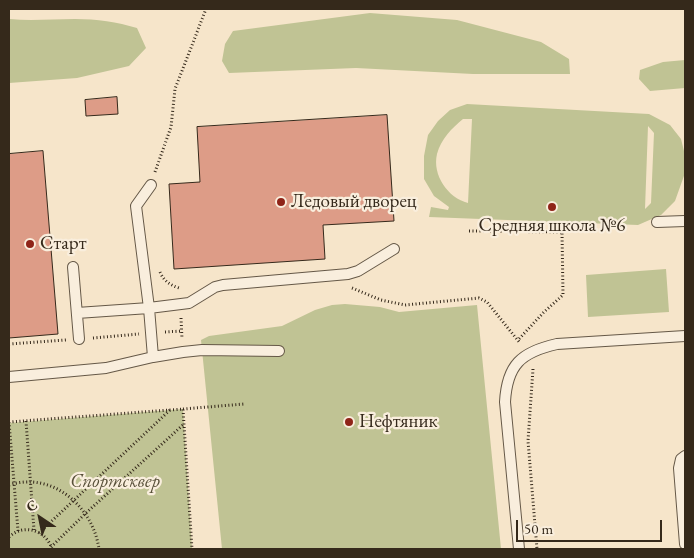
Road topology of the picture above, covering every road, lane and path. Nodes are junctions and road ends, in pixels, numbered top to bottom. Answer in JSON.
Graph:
{"nodes":[{"id":1,"x":206,"y":9,"type":"edge"},
{"id":2,"x":151,"y":185,"type":"joint"},
{"id":3,"x":685,"y":221,"type":"edge"},
{"id":4,"x":657,"y":222,"type":"dead end"},
{"id":5,"x":469,"y":230,"type":"dead end"},
{"id":6,"x":394,"y":249,"type":"dead end"},
{"id":7,"x":73,"y":267,"type":"dead end"},
{"id":8,"x":159,"y":269,"type":"dead end"},
{"id":9,"x":344,"y":287,"type":"dead end"},
{"id":10,"x":189,"y":303,"type":"junction"},
{"id":11,"x":149,"y":308,"type":"junction"},
{"id":12,"x":77,"y":313,"type":"junction"},
{"id":13,"x":685,"y":336,"type":"edge"},
{"id":14,"x":79,"y":339,"type":"dead end"},
{"id":15,"x":518,"y":340,"type":"junction"},
{"id":16,"x":279,"y":351,"type":"dead end"},
{"id":17,"x":183,"y":352,"type":"junction"},
{"id":18,"x":528,"y":354,"type":"junction"},
{"id":19,"x":152,"y":357,"type":"junction"},
{"id":20,"x":9,"y":377,"type":"edge"},
{"id":21,"x":244,"y":404,"type":"dead end"},
{"id":22,"x":183,"y":409,"type":"junction"},
{"id":23,"x":170,"y":410,"type":"junction"},
{"id":24,"x":26,"y":421,"type":"junction"},
{"id":25,"x":9,"y":422,"type":"edge"},
{"id":26,"x":184,"y":424,"type":"junction"},
{"id":27,"x":685,"y":456,"type":"edge"},
{"id":28,"x":30,"y":482,"type":"junction"},
{"id":29,"x":14,"y":484,"type":"junction"},
{"id":30,"x":9,"y":486,"type":"edge"},
{"id":31,"x":74,"y":500,"type":"junction"},
{"id":32,"x":86,"y":513,"type":"junction"},
{"id":33,"x":34,"y":530,"type":"junction"},
{"id":34,"x":18,"y":531,"type":"junction"},
{"id":35,"x":39,"y":532,"type":"junction"},
{"id":36,"x":10,"y":535,"type":"edge"},
{"id":37,"x":685,"y":544,"type":"edge"},
{"id":38,"x":52,"y":548,"type":"edge"},
{"id":39,"x":99,"y":549,"type":"edge"},
{"id":40,"x":192,"y":549,"type":"edge"},
{"id":41,"x":519,"y":549,"type":"edge"},
{"id":42,"x":537,"y":549,"type":"edge"}],
"edges":[{"from":1,"to":2,"type":"path"},
{"from":2,"to":11,"type":"lane"},
{"from":3,"to":4,"type":"lane"},
{"from":5,"to":15,"type":"path"},
{"from":6,"to":10,"type":"lane"},
{"from":7,"to":12,"type":"lane"},
{"from":8,"to":10,"type":"path"},
{"from":9,"to":15,"type":"path"},
{"from":10,"to":11,"type":"lane"},
{"from":10,"to":17,"type":"path"},
{"from":11,"to":12,"type":"lane"},
{"from":11,"to":19,"type":"lane"},
{"from":12,"to":14,"type":"lane"},
{"from":13,"to":18,"type":"lane"},
{"from":15,"to":18,"type":"path"},
{"from":16,"to":17,"type":"lane"},
{"from":17,"to":19,"type":"lane"},
{"from":18,"to":41,"type":"lane"},
{"from":18,"to":42,"type":"path"},
{"from":19,"to":20,"type":"lane"},
{"from":21,"to":22,"type":"path"},
{"from":22,"to":23,"type":"path"},
{"from":22,"to":26,"type":"path"},
{"from":23,"to":24,"type":"path"},
{"from":23,"to":31,"type":"path"},
{"from":24,"to":25,"type":"path"},
{"from":24,"to":28,"type":"path"},
{"from":25,"to":29,"type":"path"},
{"from":26,"to":32,"type":"path"},
{"from":26,"to":40,"type":"path"},
{"from":27,"to":37,"type":"lane"},
{"from":28,"to":29,"type":"path"},
{"from":28,"to":31,"type":"path"},
{"from":28,"to":33,"type":"path"},
{"from":29,"to":30,"type":"path"},
{"from":29,"to":34,"type":"path"},
{"from":31,"to":32,"type":"path"},
{"from":31,"to":35,"type":"path"},
{"from":32,"to":38,"type":"path"},
{"from":32,"to":39,"type":"path"},
{"from":33,"to":34,"type":"path"},
{"from":33,"to":35,"type":"path"},
{"from":34,"to":36,"type":"path"},
{"from":35,"to":38,"type":"path"}]}
